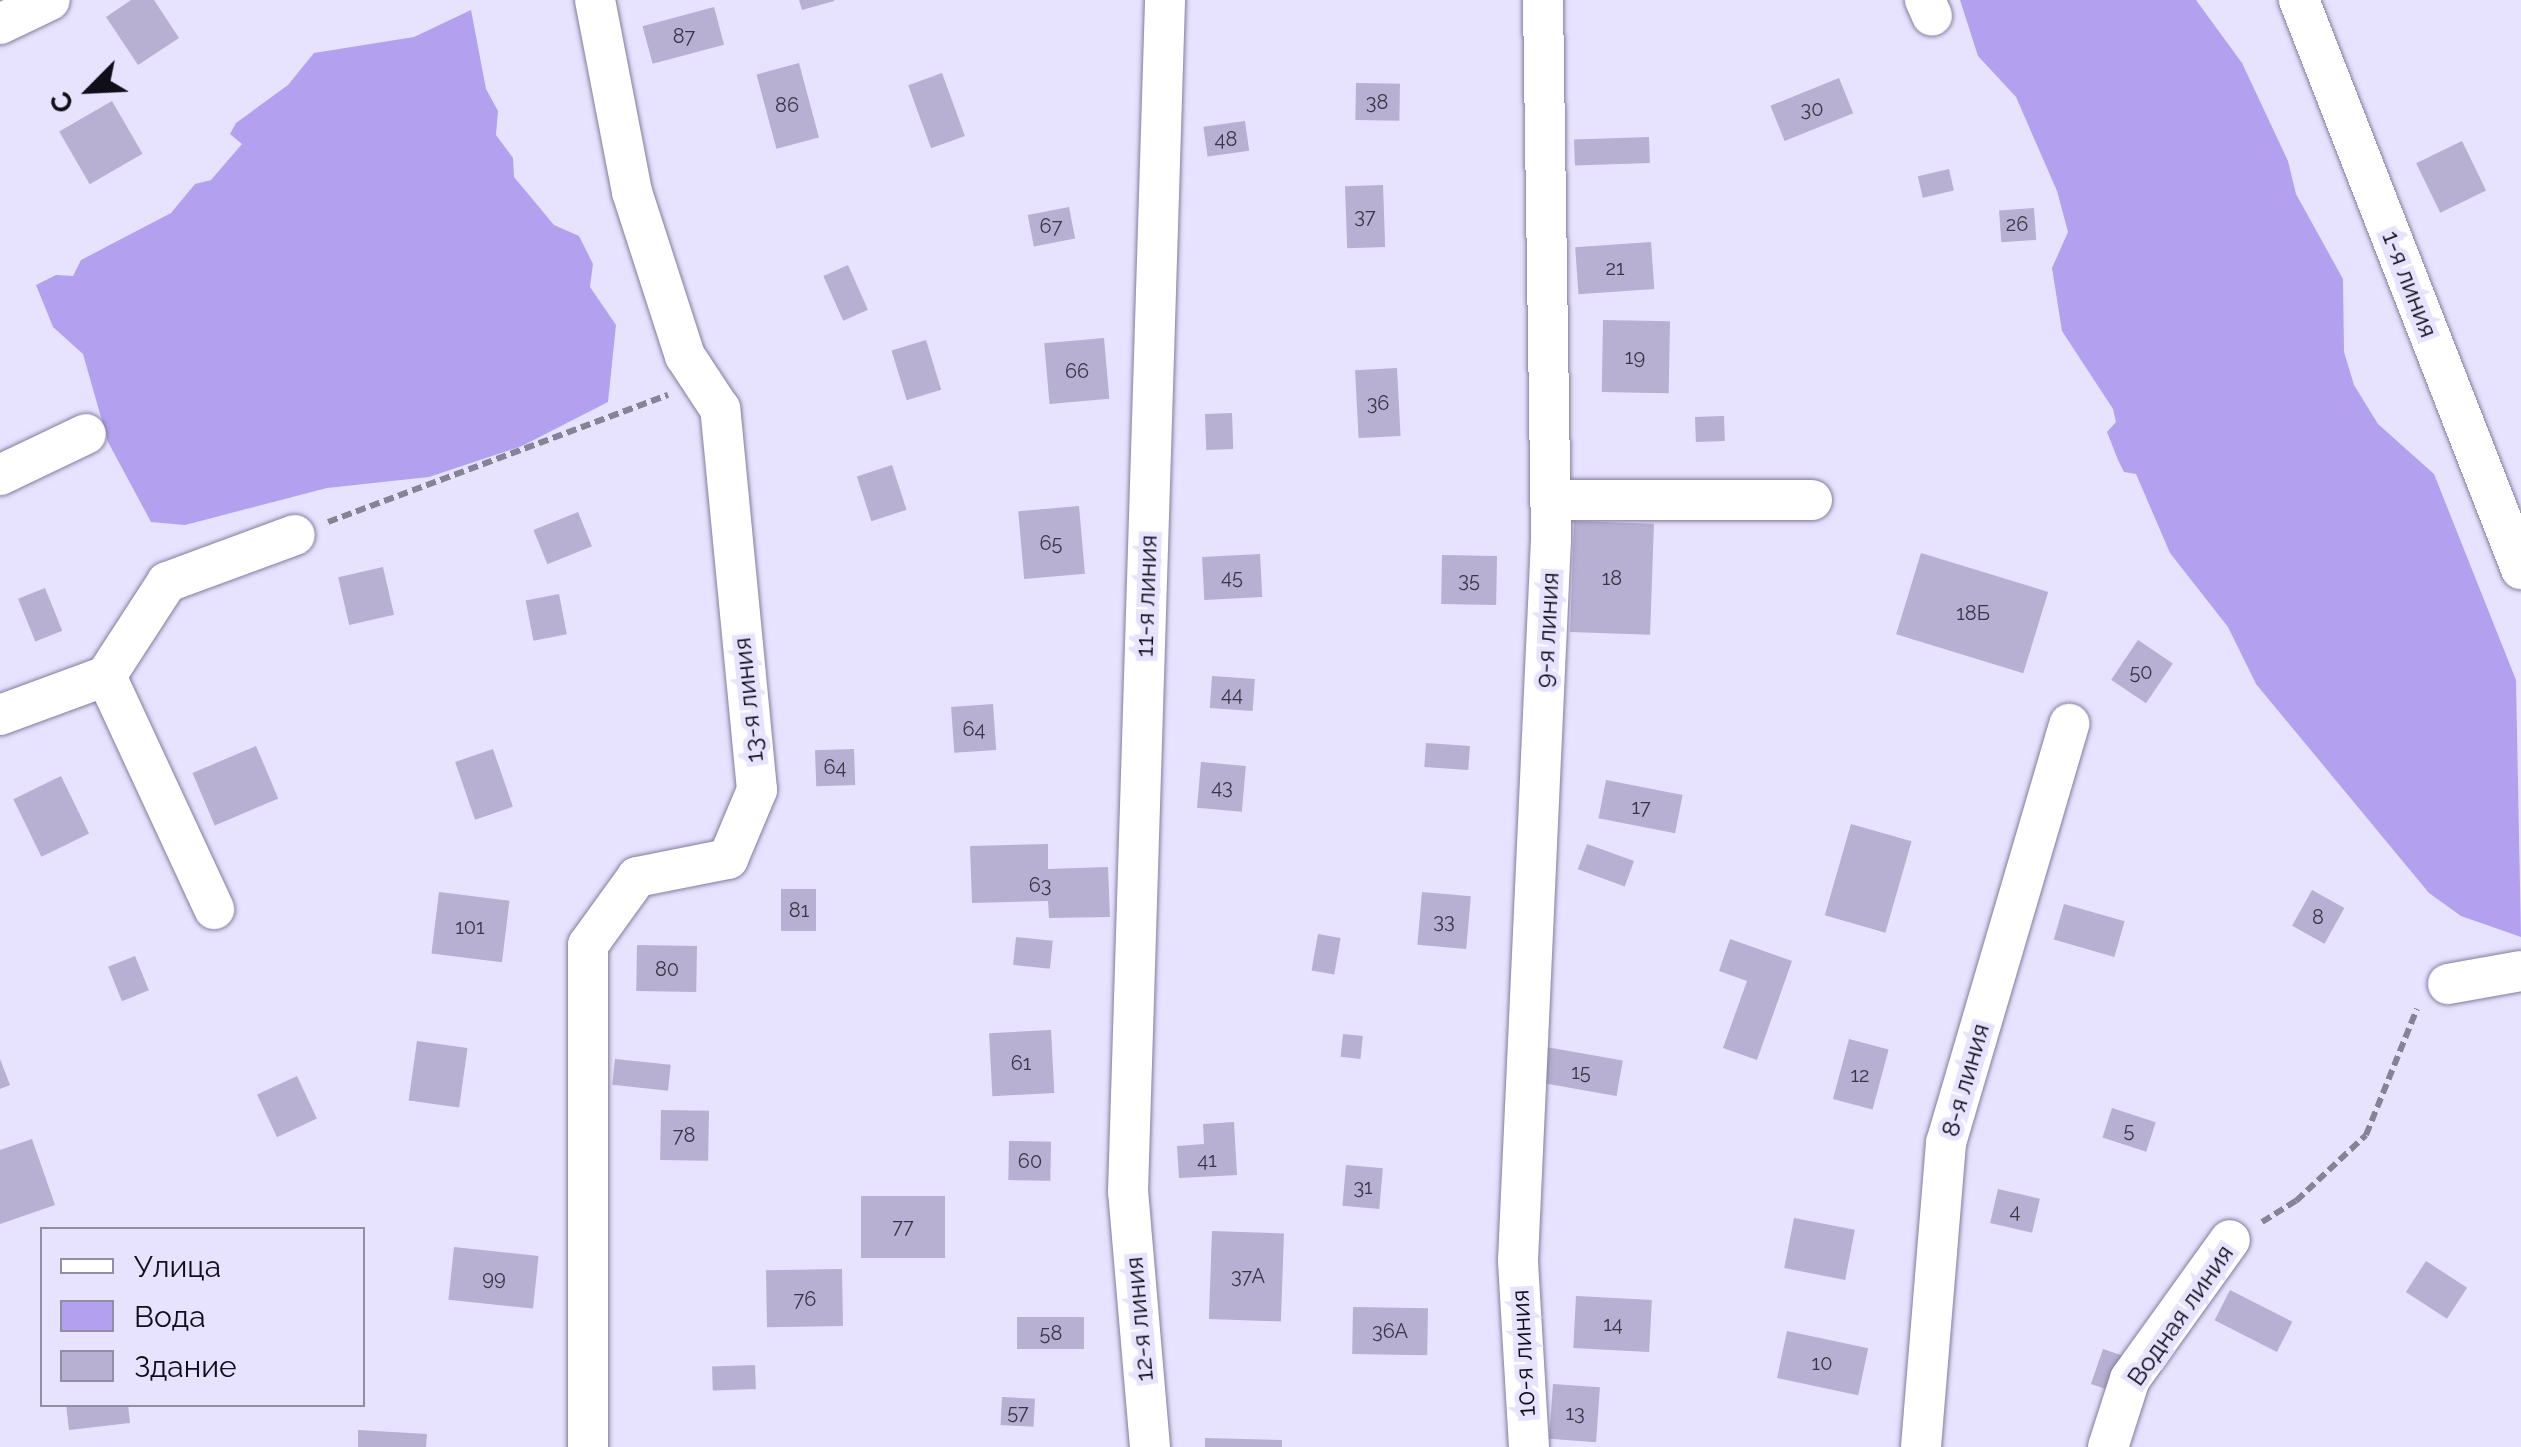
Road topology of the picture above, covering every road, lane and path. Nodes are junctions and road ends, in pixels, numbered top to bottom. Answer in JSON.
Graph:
{"nodes":[{"id":1,"x":50,"y":0,"type":"edge"},
{"id":2,"x":595,"y":0,"type":"edge"},
{"id":3,"x":1165,"y":0,"type":"edge"},
{"id":4,"x":1544,"y":0,"type":"edge"},
{"id":5,"x":2299,"y":0,"type":"edge"},
{"id":6,"x":0,"y":24,"type":"edge"},
{"id":7,"x":706,"y":380,"type":"junction"},
{"id":8,"x":86,"y":434,"type":"dead end"},
{"id":9,"x":0,"y":475,"type":"edge"},
{"id":10,"x":1550,"y":500,"type":"junction"},
{"id":11,"x":1812,"y":500,"type":"dead end"},
{"id":12,"x":295,"y":534,"type":"joint"},
{"id":13,"x":2521,"y":569,"type":"edge"},
{"id":14,"x":106,"y":676,"type":"junction"},
{"id":15,"x":0,"y":715,"type":"edge"},
{"id":16,"x":2069,"y":724,"type":"dead end"},
{"id":17,"x":214,"y":909,"type":"dead end"},
{"id":18,"x":2521,"y":971,"type":"edge"},
{"id":19,"x":2448,"y":984,"type":"joint"},
{"id":20,"x":1128,"y":1192,"type":"joint"},
{"id":21,"x":2230,"y":1240,"type":"joint"},
{"id":22,"x":1518,"y":1260,"type":"joint"},
{"id":23,"x":588,"y":1447,"type":"edge"},
{"id":24,"x":1150,"y":1447,"type":"edge"},
{"id":25,"x":1529,"y":1447,"type":"edge"},
{"id":26,"x":1921,"y":1447,"type":"edge"},
{"id":27,"x":2108,"y":1447,"type":"edge"}],
"edges":[{"from":1,"to":6,"type":"street"},
{"from":2,"to":7,"type":"street","name":"13-я линия"},
{"from":3,"to":20,"type":"street","name":"11-я линия"},
{"from":4,"to":10,"type":"street","name":"9-я линия"},
{"from":5,"to":13,"type":"street","name":"1-я линия"},
{"from":7,"to":12,"type":"path"},
{"from":7,"to":23,"type":"street","name":"13-я линия"},
{"from":8,"to":9,"type":"street"},
{"from":10,"to":11,"type":"street"},
{"from":10,"to":22,"type":"street","name":"9-я линия"},
{"from":12,"to":14,"type":"street"},
{"from":14,"to":15,"type":"street"},
{"from":14,"to":17,"type":"street"},
{"from":16,"to":26,"type":"street","name":"8-я линия"},
{"from":18,"to":19,"type":"street"},
{"from":19,"to":21,"type":"path","name":"Водная линия"},
{"from":20,"to":24,"type":"street","name":"12-я линия"},
{"from":21,"to":27,"type":"street","name":"Водная линия"},
{"from":22,"to":25,"type":"street","name":"10-я линия"}]}
